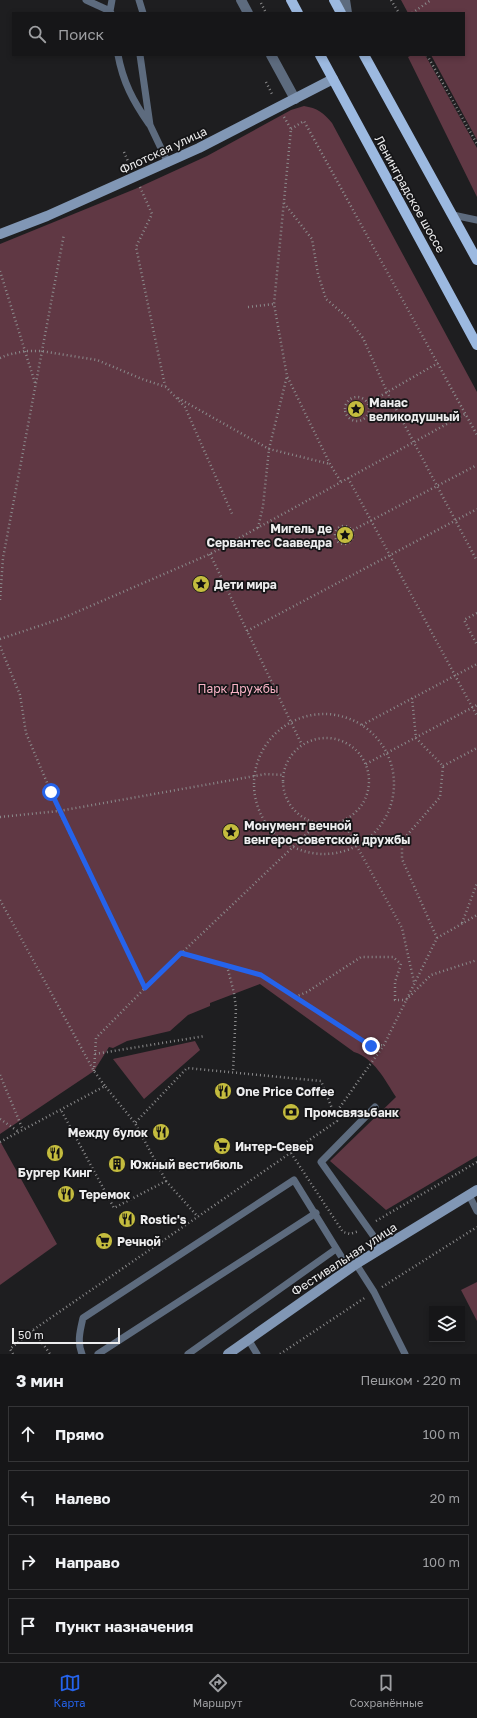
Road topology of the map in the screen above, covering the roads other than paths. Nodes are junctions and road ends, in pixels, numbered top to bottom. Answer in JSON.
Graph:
{"nodes":[{"id":1,"x":86,"y":0,"type":"edge"},
{"id":2,"x":112,"y":0,"type":"edge"},
{"id":3,"x":139,"y":0,"type":"edge"},
{"id":4,"x":241,"y":0,"type":"edge"},
{"id":5,"x":291,"y":0,"type":"edge"},
{"id":6,"x":334,"y":0,"type":"edge"},
{"id":7,"x":345,"y":0,"type":"edge"},
{"id":8,"x":111,"y":12,"type":"edge"},
{"id":9,"x":143,"y":12,"type":"edge"},
{"id":10,"x":247,"y":12,"type":"edge"},
{"id":11,"x":297,"y":12,"type":"edge"},
{"id":12,"x":340,"y":12,"type":"edge"},
{"id":13,"x":347,"y":12,"type":"edge"},
{"id":14,"x":118,"y":56,"type":"edge"},
{"id":15,"x":140,"y":56,"type":"edge"},
{"id":16,"x":272,"y":56,"type":"edge"},
{"id":17,"x":321,"y":56,"type":"edge"},
{"id":18,"x":365,"y":56,"type":"edge"},
{"id":19,"x":333,"y":79,"type":"junction"},
{"id":20,"x":295,"y":99,"type":"junction"},
{"id":21,"x":150,"y":125,"type":"junction"},
{"id":22,"x":168,"y":163,"type":"junction"},
{"id":23,"x":453,"y":215,"type":"junction"},
{"id":24,"x":477,"y":220,"type":"edge"},
{"id":25,"x":0,"y":234,"type":"edge"},
{"id":26,"x":477,"y":260,"type":"edge"},
{"id":27,"x":477,"y":345,"type":"edge"},
{"id":28,"x":375,"y":1107,"type":"dead end"},
{"id":29,"x":473,"y":1193,"type":"edge"},
{"id":30,"x":477,"y":1211,"type":"edge"},
{"id":31,"x":316,"y":1214,"type":"junction"},
{"id":32,"x":382,"y":1248,"type":"junction"},
{"id":33,"x":336,"y":1249,"type":"junction"},
{"id":34,"x":352,"y":1266,"type":"junction"},
{"id":35,"x":248,"y":1340,"type":"junction"},
{"id":36,"x":82,"y":1354,"type":"edge"},
{"id":37,"x":98,"y":1354,"type":"edge"},
{"id":38,"x":188,"y":1354,"type":"edge"},
{"id":39,"x":228,"y":1354,"type":"edge"},
{"id":40,"x":257,"y":1354,"type":"edge"},
{"id":41,"x":405,"y":1354,"type":"edge"}],
"edges":[{"from":1,"to":8,"type":"lane"},
{"from":2,"to":8,"type":"lane"},
{"from":3,"to":9,"type":"lane"},
{"from":4,"to":10,"type":"street"},
{"from":5,"to":11,"type":"main road"},
{"from":6,"to":12,"type":"main road"},
{"from":7,"to":13,"type":"street"},
{"from":14,"to":21,"type":"lane"},
{"from":15,"to":21,"type":"lane"},
{"from":16,"to":20,"type":"street"},
{"from":17,"to":19,"type":"main road","name":"Ленинградское шоссе"},
{"from":18,"to":23,"type":"main road"},
{"from":19,"to":20,"type":"street","name":"Флотская улица"},
{"from":19,"to":27,"type":"main road","name":"Ленинградское шоссе"},
{"from":20,"to":22,"type":"street","name":"Флотская улица"},
{"from":21,"to":22,"type":"lane"},
{"from":22,"to":25,"type":"street","name":"Флотская улица"},
{"from":23,"to":24,"type":"lane"},
{"from":23,"to":26,"type":"main road"},
{"from":28,"to":32,"type":"lane"},
{"from":29,"to":30,"type":"lane"},
{"from":29,"to":32,"type":"street","name":"Фестивальная улица"},
{"from":31,"to":33,"type":"lane"},
{"from":31,"to":36,"type":"lane"},
{"from":31,"to":37,"type":"lane"},
{"from":32,"to":34,"type":"street","name":"Фестивальная улица"},
{"from":33,"to":34,"type":"lane"},
{"from":33,"to":38,"type":"lane"},
{"from":34,"to":35,"type":"street","name":"Фестивальная улица"},
{"from":34,"to":41,"type":"lane"},
{"from":35,"to":39,"type":"street","name":"Фестивальная улица"},
{"from":35,"to":40,"type":"lane"}]}
